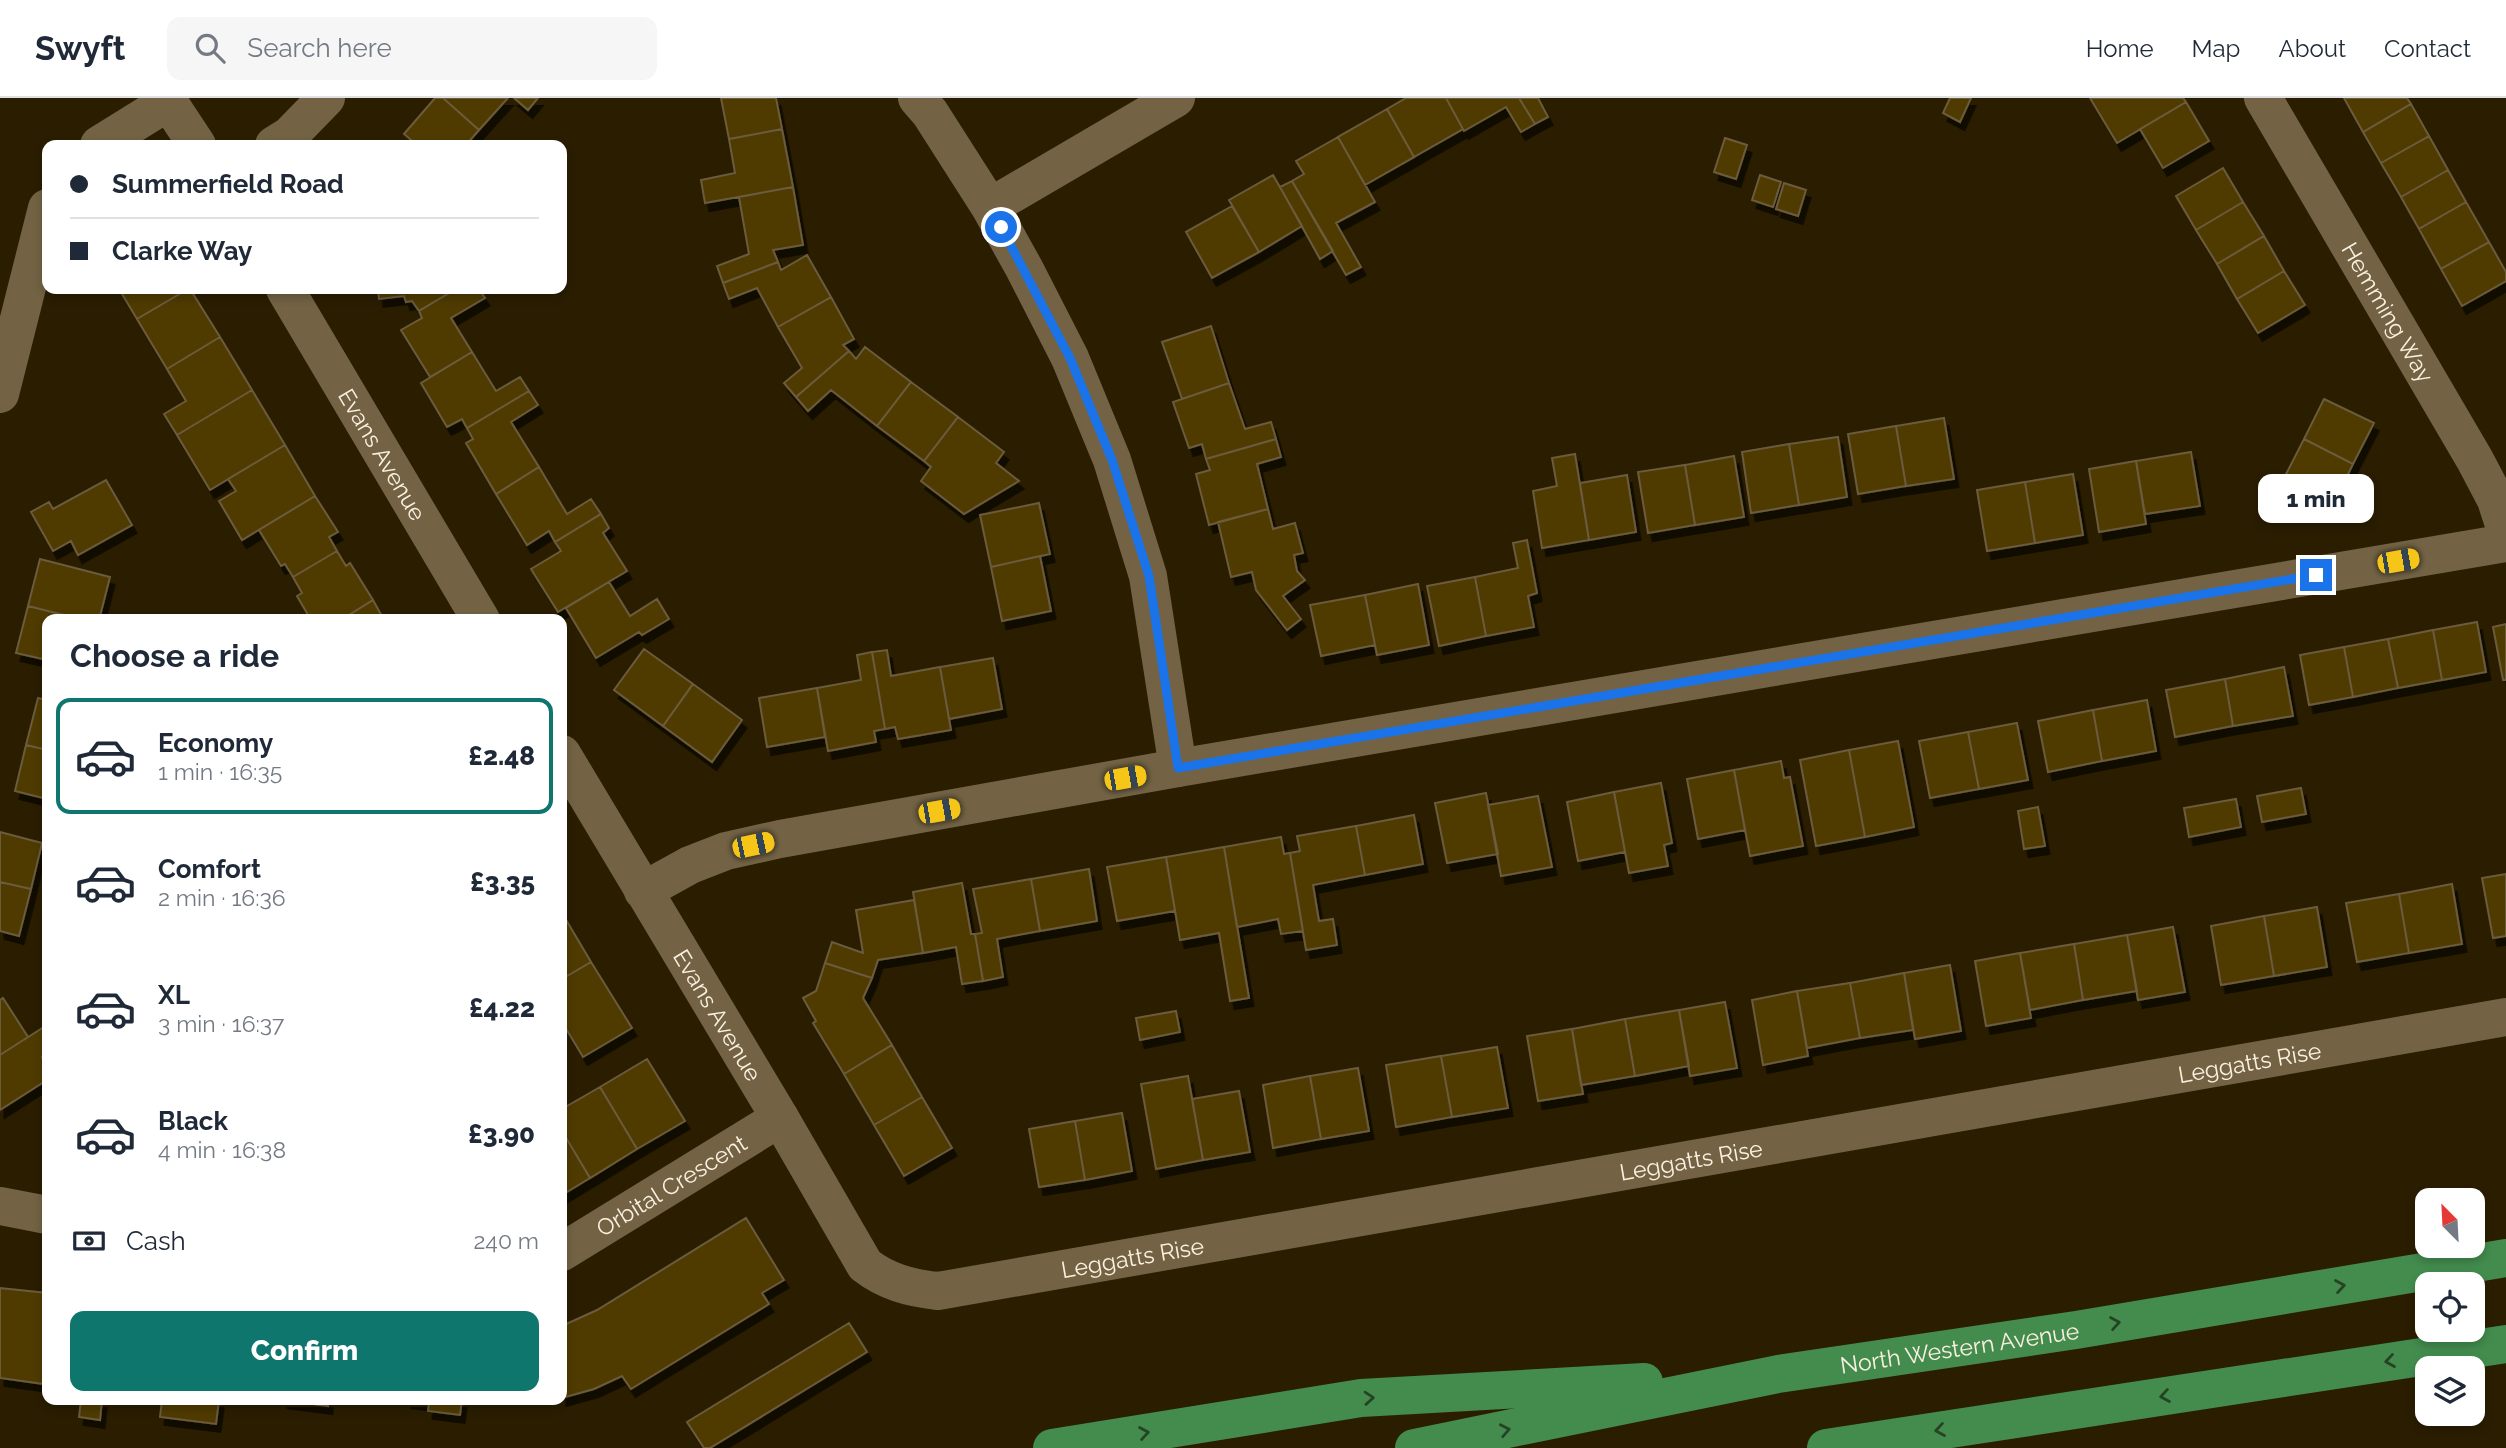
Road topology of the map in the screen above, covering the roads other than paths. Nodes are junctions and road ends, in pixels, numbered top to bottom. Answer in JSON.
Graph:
{"nodes":[{"id":1,"x":326,"y":98,"type":"edge"},
{"id":2,"x":917,"y":98,"type":"edge"},
{"id":3,"x":1176,"y":98,"type":"edge"},
{"id":4,"x":2263,"y":98,"type":"edge"},
{"id":5,"x":167,"y":100,"type":"edge"},
{"id":6,"x":107,"y":140,"type":"edge"},
{"id":7,"x":194,"y":140,"type":"edge"},
{"id":8,"x":282,"y":140,"type":"edge"},
{"id":9,"x":990,"y":207,"type":"junction"},
{"id":10,"x":42,"y":228,"type":"edge"},
{"id":11,"x":288,"y":294,"type":"edge"},
{"id":12,"x":0,"y":394,"type":"edge"},
{"id":13,"x":2506,"y":531,"type":"edge"},
{"id":14,"x":2506,"y":543,"type":"edge"},
{"id":15,"x":477,"y":614,"type":"edge"},
{"id":16,"x":567,"y":762,"type":"edge"},
{"id":17,"x":1178,"y":768,"type":"junction"},
{"id":18,"x":643,"y":891,"type":"junction"},
{"id":19,"x":2506,"y":1017,"type":"edge"},
{"id":20,"x":780,"y":1118,"type":"junction"},
{"id":21,"x":0,"y":1206,"type":"edge"},
{"id":22,"x":42,"y":1214,"type":"edge"},
{"id":23,"x":567,"y":1249,"type":"edge"},
{"id":24,"x":2506,"y":1258,"type":"edge"},
{"id":25,"x":878,"y":1275,"type":"joint"},
{"id":26,"x":2506,"y":1343,"type":"edge"},
{"id":27,"x":1778,"y":1374,"type":"junction"},
{"id":28,"x":1052,"y":1448,"type":"edge"},
{"id":29,"x":1414,"y":1448,"type":"edge"},
{"id":30,"x":1826,"y":1448,"type":"edge"}],
"edges":[{"from":1,"to":8,"type":"street"},
{"from":2,"to":9,"type":"street"},
{"from":3,"to":9,"type":"street"},
{"from":4,"to":13,"type":"street","name":"Hemming Way"},
{"from":5,"to":6,"type":"street"},
{"from":5,"to":7,"type":"street"},
{"from":9,"to":17,"type":"street"},
{"from":10,"to":12,"type":"street"},
{"from":11,"to":15,"type":"street","name":"Evans Avenue"},
{"from":14,"to":17,"type":"street"},
{"from":16,"to":18,"type":"street","name":"Evans Avenue"},
{"from":17,"to":18,"type":"street"},
{"from":18,"to":20,"type":"street","name":"Evans Avenue"},
{"from":19,"to":25,"type":"street","name":"Leggatts Rise"},
{"from":20,"to":23,"type":"street","name":"Orbital Crescent"},
{"from":20,"to":25,"type":"street","name":"Evans Avenue"},
{"from":21,"to":22,"type":"street"},
{"from":27,"to":24,"type":"highway","name":"North Western Avenue","one_way":true},
{"from":26,"to":30,"type":"highway","one_way":true},
{"from":28,"to":27,"type":"highway","one_way":true},
{"from":29,"to":27,"type":"highway","name":"North Western Avenue","one_way":true}]}
